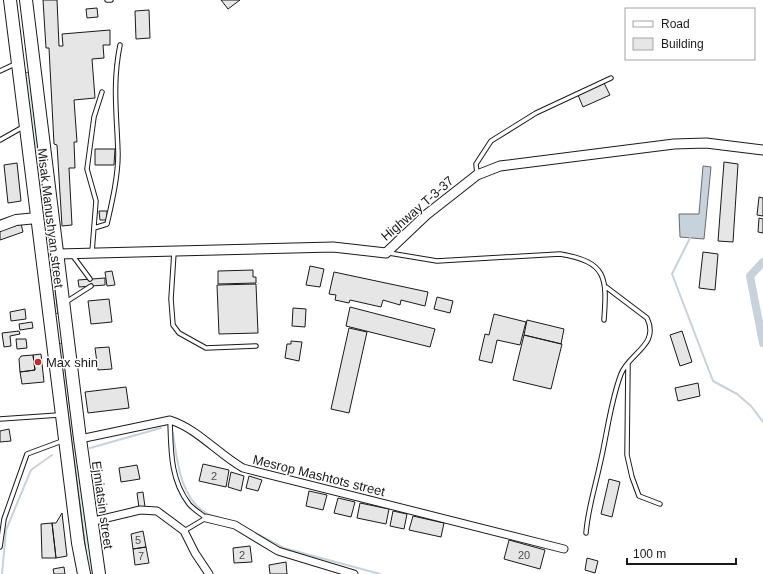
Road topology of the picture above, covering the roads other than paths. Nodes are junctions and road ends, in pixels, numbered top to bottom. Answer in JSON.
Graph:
{"nodes":[{"id":1,"x":10,"y":0,"type":"edge"},
{"id":2,"x":26,"y":0,"type":"edge"},
{"id":3,"x":107,"y":0,"type":"edge"},
{"id":4,"x":111,"y":0,"type":"edge"},
{"id":5,"x":120,"y":45,"type":"dead end"},
{"id":6,"x":34,"y":60,"type":"junction"},
{"id":7,"x":18,"y":63,"type":"junction"},
{"id":8,"x":0,"y":71,"type":"edge"},
{"id":9,"x":611,"y":78,"type":"dead end"},
{"id":10,"x":102,"y":92,"type":"dead end"},
{"id":11,"x":26,"y":126,"type":"junction"},
{"id":12,"x":0,"y":140,"type":"edge"},
{"id":13,"x":763,"y":150,"type":"edge"},
{"id":14,"x":477,"y":175,"type":"junction"},
{"id":15,"x":37,"y":218,"type":"junction"},
{"id":16,"x":0,"y":226,"type":"edge"},
{"id":17,"x":94,"y":228,"type":"junction"},
{"id":18,"x":174,"y":251,"type":"junction"},
{"id":19,"x":386,"y":252,"type":"junction"},
{"id":20,"x":92,"y":253,"type":"junction"},
{"id":21,"x":58,"y":254,"type":"junction"},
{"id":22,"x":71,"y":254,"type":"junction"},
{"id":23,"x":90,"y":279,"type":"dead end"},
{"id":24,"x":91,"y":286,"type":"dead end"},
{"id":25,"x":606,"y":287,"type":"junction"},
{"id":26,"x":64,"y":303,"type":"junction"},
{"id":27,"x":604,"y":320,"type":"dead end"},
{"id":28,"x":67,"y":327,"type":"junction"},
{"id":29,"x":51,"y":328,"type":"junction"},
{"id":30,"x":256,"y":346,"type":"dead end"},
{"id":31,"x":628,"y":364,"type":"junction"},
{"id":32,"x":62,"y":415,"type":"junction"},
{"id":33,"x":0,"y":419,"type":"edge"},
{"id":34,"x":170,"y":420,"type":"junction"},
{"id":35,"x":80,"y":439,"type":"junction"},
{"id":36,"x":65,"y":440,"type":"junction"},
{"id":37,"x":660,"y":504,"type":"dead end"},
{"id":38,"x":206,"y":518,"type":"junction"},
{"id":39,"x":90,"y":522,"type":"junction"},
{"id":40,"x":184,"y":531,"type":"junction"},
{"id":41,"x":586,"y":533,"type":"dead end"},
{"id":42,"x":0,"y":546,"type":"edge"},
{"id":43,"x":564,"y":549,"type":"dead end"},
{"id":44,"x":84,"y":574,"type":"edge"},
{"id":45,"x":99,"y":574,"type":"edge"},
{"id":46,"x":209,"y":574,"type":"edge"},
{"id":47,"x":354,"y":574,"type":"edge"}],
"edges":[{"from":1,"to":7,"type":"highway","name":"Misak Manushyan street"},
{"from":2,"to":6,"type":"highway","name":"Misak Manushyan street"},
{"from":3,"to":4,"type":"lane"},
{"from":5,"to":17,"type":"lane"},
{"from":6,"to":7,"type":"highway"},
{"from":6,"to":21,"type":"highway","name":"Misak Manushyan street"},
{"from":7,"to":8,"type":"lane"},
{"from":7,"to":11,"type":"highway","name":"Misak Manushyan street"},
{"from":9,"to":14,"type":"lane"},
{"from":10,"to":17,"type":"lane"},
{"from":11,"to":12,"type":"lane"},
{"from":11,"to":15,"type":"highway","name":"Misak Manushyan street"},
{"from":13,"to":14,"type":"main road","name":"Highway T-3-37"},
{"from":14,"to":19,"type":"main road","name":"Highway T-3-37"},
{"from":15,"to":16,"type":"main road"},
{"from":15,"to":29,"type":"highway","name":"Misak Manushyan street"},
{"from":17,"to":20,"type":"lane"},
{"from":18,"to":19,"type":"main road","name":"Highway T-3-37"},
{"from":18,"to":20,"type":"main road","name":"Highway T-3-37"},
{"from":18,"to":30,"type":"lane"},
{"from":19,"to":25,"type":"lane"},
{"from":20,"to":22,"type":"main road","name":"Highway T-3-37"},
{"from":21,"to":22,"type":"main road","name":"Highway T-3-37"},
{"from":21,"to":26,"type":"highway","name":"Misak Manushyan street"},
{"from":22,"to":23,"type":"lane"},
{"from":24,"to":26,"type":"lane"},
{"from":25,"to":27,"type":"lane"},
{"from":25,"to":31,"type":"lane"},
{"from":26,"to":28,"type":"highway","name":"Misak Manushyan street"},
{"from":28,"to":29,"type":"highway"},
{"from":28,"to":35,"type":"highway","name":"Misak Manushyan street"},
{"from":29,"to":32,"type":"highway","name":"Misak Manushyan street"},
{"from":31,"to":37,"type":"lane"},
{"from":31,"to":41,"type":"lane"},
{"from":32,"to":33,"type":"lane"},
{"from":32,"to":36,"type":"highway","name":"Misak Manushyan street"},
{"from":34,"to":35,"type":"street"},
{"from":34,"to":38,"type":"lane"},
{"from":34,"to":43,"type":"street","name":"Mesrop Mashtots street"},
{"from":35,"to":39,"type":"highway","name":"Ejmiatsin street"},
{"from":36,"to":42,"type":"lane"},
{"from":36,"to":44,"type":"highway"},
{"from":38,"to":40,"type":"lane"},
{"from":38,"to":47,"type":"street"},
{"from":39,"to":40,"type":"street"},
{"from":39,"to":45,"type":"highway","name":"Ejmiatsin street"},
{"from":40,"to":46,"type":"street"}]}
